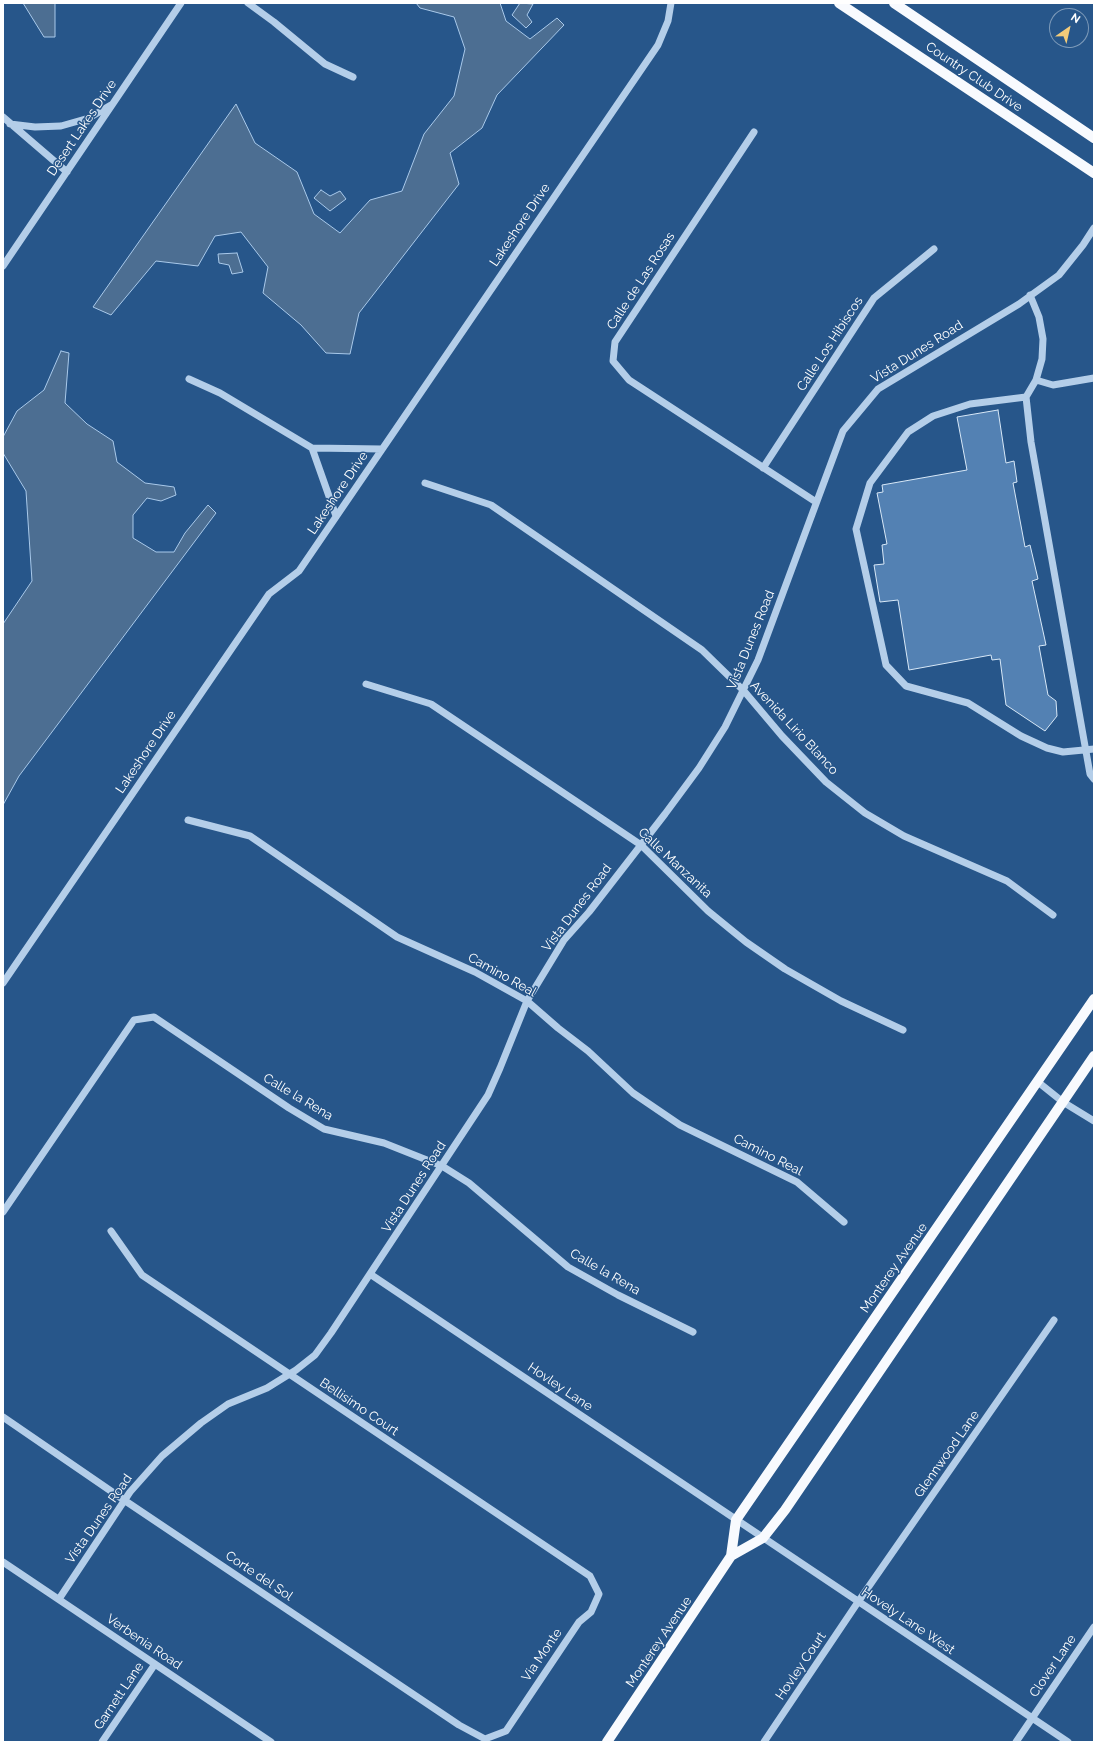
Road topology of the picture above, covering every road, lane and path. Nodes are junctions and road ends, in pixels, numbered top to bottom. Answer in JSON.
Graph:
{"nodes":[{"id":1,"x":181,"y":3,"type":"edge"},
{"id":2,"x":248,"y":3,"type":"edge"},
{"id":3,"x":671,"y":3,"type":"edge"},
{"id":4,"x":839,"y":3,"type":"edge"},
{"id":5,"x":894,"y":3,"type":"edge"},
{"id":6,"x":353,"y":77,"type":"dead end"},
{"id":7,"x":113,"y":104,"type":"junction"},
{"id":8,"x":3,"y":117,"type":"edge"},
{"id":9,"x":10,"y":124,"type":"junction"},
{"id":10,"x":754,"y":132,"type":"dead end"},
{"id":11,"x":1094,"y":138,"type":"edge"},
{"id":12,"x":67,"y":172,"type":"junction"},
{"id":13,"x":1094,"y":173,"type":"edge"},
{"id":14,"x":1094,"y":228,"type":"edge"},
{"id":15,"x":934,"y":249,"type":"dead end"},
{"id":16,"x":3,"y":266,"type":"edge"},
{"id":17,"x":1030,"y":295,"type":"junction"},
{"id":18,"x":1094,"y":378,"type":"edge"},
{"id":19,"x":189,"y":379,"type":"dead end"},
{"id":20,"x":1036,"y":380,"type":"junction"},
{"id":21,"x":1026,"y":397,"type":"junction"},
{"id":22,"x":312,"y":448,"type":"junction"},
{"id":23,"x":382,"y":449,"type":"junction"},
{"id":24,"x":763,"y":468,"type":"junction"},
{"id":25,"x":425,"y":483,"type":"dead end"},
{"id":26,"x":816,"y":502,"type":"junction"},
{"id":27,"x":336,"y":516,"type":"junction"},
{"id":28,"x":366,"y":684,"type":"dead end"},
{"id":29,"x":744,"y":691,"type":"junction"},
{"id":30,"x":1094,"y":749,"type":"edge"},
{"id":31,"x":1086,"y":750,"type":"junction"},
{"id":32,"x":1094,"y":779,"type":"edge"},
{"id":33,"x":188,"y":820,"type":"dead end"},
{"id":34,"x":641,"y":845,"type":"junction"},
{"id":35,"x":1053,"y":915,"type":"dead end"},
{"id":36,"x":6,"y":974,"type":"edge"},
{"id":37,"x":3,"y":983,"type":"edge"},
{"id":38,"x":1094,"y":999,"type":"edge"},
{"id":39,"x":527,"y":1001,"type":"junction"},
{"id":40,"x":903,"y":1030,"type":"dead end"},
{"id":41,"x":1094,"y":1056,"type":"edge"},
{"id":42,"x":1038,"y":1082,"type":"junction"},
{"id":43,"x":1063,"y":1102,"type":"junction"},
{"id":44,"x":1094,"y":1120,"type":"edge"},
{"id":45,"x":442,"y":1166,"type":"junction"},
{"id":46,"x":3,"y":1212,"type":"edge"},
{"id":47,"x":844,"y":1222,"type":"dead end"},
{"id":48,"x":111,"y":1231,"type":"dead end"},
{"id":49,"x":370,"y":1274,"type":"junction"},
{"id":50,"x":1054,"y":1320,"type":"dead end"},
{"id":51,"x":693,"y":1332,"type":"dead end"},
{"id":52,"x":289,"y":1374,"type":"junction"},
{"id":53,"x":3,"y":1417,"type":"edge"},
{"id":54,"x":124,"y":1500,"type":"junction"},
{"id":55,"x":736,"y":1520,"type":"junction"},
{"id":56,"x":763,"y":1538,"type":"junction"},
{"id":57,"x":732,"y":1556,"type":"junction"},
{"id":58,"x":3,"y":1562,"type":"edge"},
{"id":59,"x":599,"y":1594,"type":"joint"},
{"id":60,"x":59,"y":1599,"type":"junction"},
{"id":61,"x":858,"y":1602,"type":"junction"},
{"id":62,"x":1094,"y":1627,"type":"edge"},
{"id":63,"x":155,"y":1664,"type":"junction"},
{"id":64,"x":1033,"y":1718,"type":"junction"},
{"id":65,"x":506,"y":1731,"type":"joint"},
{"id":66,"x":102,"y":1742,"type":"edge"},
{"id":67,"x":271,"y":1742,"type":"edge"},
{"id":68,"x":607,"y":1742,"type":"edge"},
{"id":69,"x":764,"y":1742,"type":"edge"},
{"id":70,"x":1016,"y":1742,"type":"edge"},
{"id":71,"x":1068,"y":1742,"type":"edge"}],
"edges":[{"from":1,"to":7,"type":"street","name":"Desert Lakes Drive"},
{"from":2,"to":6,"type":"street"},
{"from":3,"to":23,"type":"street","name":"Lakeshore Drive"},
{"from":4,"to":13,"type":"main road","name":"Country Club Drive"},
{"from":5,"to":11,"type":"main road","name":"Country Club Drive"},
{"from":7,"to":9,"type":"street"},
{"from":7,"to":12,"type":"street","name":"Desert Lakes Drive"},
{"from":8,"to":9,"type":"street"},
{"from":9,"to":12,"type":"street"},
{"from":10,"to":24,"type":"street","name":"Calle de Las Rosas"},
{"from":12,"to":16,"type":"street","name":"Desert Lakes Drive"},
{"from":14,"to":17,"type":"street","name":"Vista Dunes Road"},
{"from":15,"to":24,"type":"street","name":"Calle Los Hibiscos"},
{"from":17,"to":20,"type":"street"},
{"from":17,"to":26,"type":"street","name":"Vista Dunes Road"},
{"from":18,"to":20,"type":"street"},
{"from":19,"to":22,"type":"street"},
{"from":20,"to":21,"type":"street"},
{"from":21,"to":31,"type":"street"},
{"from":21,"to":31,"type":"street"},
{"from":22,"to":23,"type":"street"},
{"from":22,"to":27,"type":"street"},
{"from":23,"to":27,"type":"street","name":"Lakeshore Drive"},
{"from":24,"to":26,"type":"street","name":"Calle de Las Rosas"},
{"from":25,"to":29,"type":"street","name":"Avenida Lirio Blanco"},
{"from":26,"to":29,"type":"street","name":"Vista Dunes Road"},
{"from":27,"to":36,"type":"street","name":"Lakeshore Drive"},
{"from":28,"to":34,"type":"street","name":"Calle Manzanita"},
{"from":29,"to":34,"type":"street","name":"Vista Dunes Road"},
{"from":29,"to":35,"type":"street","name":"Avenida Lirio Blanco"},
{"from":30,"to":31,"type":"street"},
{"from":31,"to":32,"type":"street"},
{"from":33,"to":39,"type":"street","name":"Camino Real"},
{"from":34,"to":39,"type":"street","name":"Vista Dunes Road"},
{"from":34,"to":40,"type":"street","name":"Calle Manzanita"},
{"from":36,"to":37,"type":"street","name":"Lakeshore Drive"},
{"from":38,"to":42,"type":"main road","name":"Monterey Avenue"},
{"from":39,"to":45,"type":"street","name":"Vista Dunes Road"},
{"from":39,"to":47,"type":"street","name":"Camino Real"},
{"from":41,"to":43,"type":"main road","name":"Monterey Avenue"},
{"from":42,"to":43,"type":"street"},
{"from":42,"to":55,"type":"main road","name":"Monterey Avenue"},
{"from":43,"to":44,"type":"street"},
{"from":43,"to":56,"type":"main road","name":"Monterey Avenue"},
{"from":45,"to":46,"type":"street","name":"Calle la Rena"},
{"from":45,"to":49,"type":"street","name":"Vista Dunes Road"},
{"from":45,"to":51,"type":"street","name":"Calle la Rena"},
{"from":48,"to":52,"type":"street","name":"Bellisimo Court"},
{"from":49,"to":52,"type":"street","name":"Vista Dunes Road"},
{"from":49,"to":55,"type":"street","name":"Hovley Lane"},
{"from":50,"to":61,"type":"street","name":"Glennwood Lane"},
{"from":52,"to":54,"type":"street","name":"Vista Dunes Road"},
{"from":52,"to":59,"type":"street","name":"Bellisimo Court"},
{"from":53,"to":54,"type":"street","name":"Corte del Sol"},
{"from":54,"to":60,"type":"street","name":"Vista Dunes Road"},
{"from":54,"to":65,"type":"street","name":"Corte del Sol"},
{"from":55,"to":56,"type":"street","name":"Hovely Lane West"},
{"from":55,"to":57,"type":"main road","name":"Monterey Avenue"},
{"from":56,"to":57,"type":"main road","name":"Monterey Avenue"},
{"from":56,"to":61,"type":"street","name":"Hovely Lane West"},
{"from":57,"to":68,"type":"main road","name":"Monterey Avenue"},
{"from":58,"to":60,"type":"street","name":"Verbenia Road"},
{"from":59,"to":65,"type":"street","name":"Via Monte"},
{"from":60,"to":63,"type":"street","name":"Verbenia Road"},
{"from":61,"to":64,"type":"street","name":"Hovely Lane West"},
{"from":61,"to":69,"type":"street","name":"Hovley Court"},
{"from":62,"to":64,"type":"street","name":"Clover Lane"},
{"from":63,"to":66,"type":"street","name":"Garnett Lane"},
{"from":63,"to":67,"type":"street","name":"Verbenia Road"},
{"from":64,"to":70,"type":"street","name":"Clover Lane"},
{"from":64,"to":71,"type":"street","name":"Hovely Lane West"}]}
